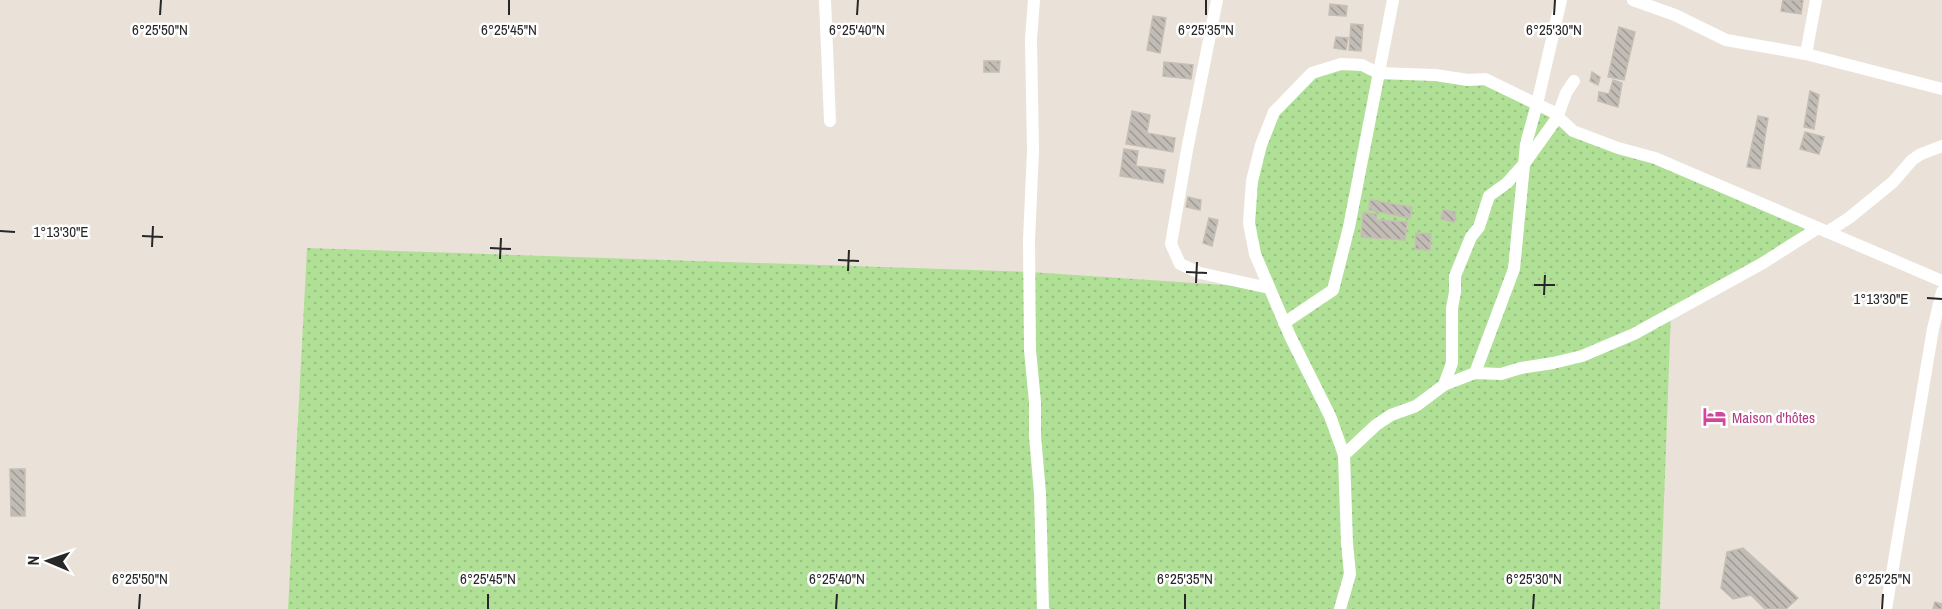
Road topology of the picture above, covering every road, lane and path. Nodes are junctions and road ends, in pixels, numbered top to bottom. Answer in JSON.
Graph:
{"nodes":[{"id":1,"x":825,"y":0,"type":"edge"},
{"id":2,"x":1034,"y":0,"type":"edge"},
{"id":3,"x":1217,"y":0,"type":"edge"},
{"id":4,"x":1393,"y":0,"type":"edge"},
{"id":5,"x":1561,"y":0,"type":"edge"},
{"id":6,"x":1633,"y":0,"type":"edge"},
{"id":7,"x":1816,"y":0,"type":"edge"},
{"id":8,"x":1806,"y":54,"type":"junction"},
{"id":9,"x":1378,"y":73,"type":"junction"},
{"id":10,"x":1574,"y":81,"type":"dead end"},
{"id":11,"x":1942,"y":89,"type":"edge"},
{"id":12,"x":1537,"y":105,"type":"junction"},
{"id":13,"x":1557,"y":118,"type":"junction"},
{"id":14,"x":830,"y":121,"type":"dead end"},
{"id":15,"x":1942,"y":146,"type":"edge"},
{"id":16,"x":1524,"y":164,"type":"junction"},
{"id":17,"x":1822,"y":230,"type":"junction"},
{"id":18,"x":1942,"y":281,"type":"edge"},
{"id":19,"x":1269,"y":288,"type":"junction"},
{"id":20,"x":1942,"y":292,"type":"edge"},
{"id":21,"x":1284,"y":323,"type":"junction"},
{"id":22,"x":1475,"y":373,"type":"junction"},
{"id":23,"x":1444,"y":385,"type":"junction"},
{"id":24,"x":1344,"y":455,"type":"junction"},
{"id":25,"x":1043,"y":609,"type":"edge"},
{"id":26,"x":1340,"y":609,"type":"edge"},
{"id":27,"x":1886,"y":609,"type":"edge"}],
"edges":[{"from":1,"to":14,"type":"street"},
{"from":2,"to":25,"type":"street"},
{"from":3,"to":19,"type":"street"},
{"from":4,"to":9,"type":"street"},
{"from":5,"to":12,"type":"street"},
{"from":6,"to":8,"type":"street"},
{"from":7,"to":8,"type":"street"},
{"from":8,"to":11,"type":"street"},
{"from":9,"to":12,"type":"street"},
{"from":9,"to":19,"type":"street"},
{"from":9,"to":21,"type":"street"},
{"from":10,"to":13,"type":"street"},
{"from":12,"to":13,"type":"street"},
{"from":12,"to":16,"type":"street"},
{"from":13,"to":16,"type":"street"},
{"from":13,"to":17,"type":"street"},
{"from":15,"to":17,"type":"street"},
{"from":16,"to":22,"type":"street"},
{"from":16,"to":23,"type":"street"},
{"from":17,"to":18,"type":"street"},
{"from":17,"to":22,"type":"street"},
{"from":19,"to":21,"type":"street"},
{"from":20,"to":27,"type":"street"},
{"from":21,"to":24,"type":"street"},
{"from":22,"to":23,"type":"street"},
{"from":23,"to":24,"type":"street"},
{"from":24,"to":26,"type":"street"}]}
